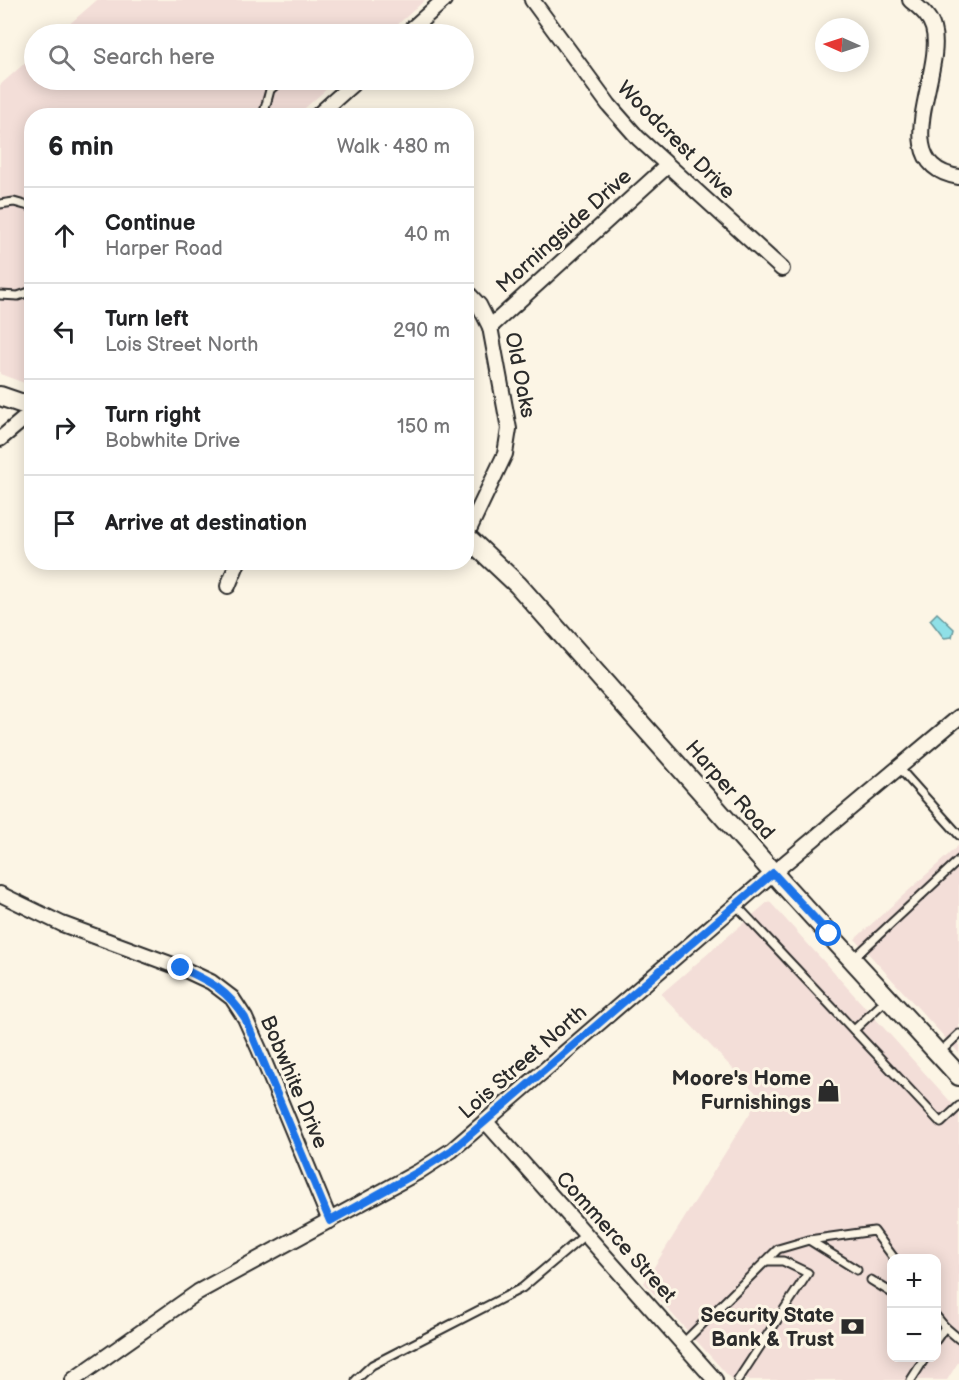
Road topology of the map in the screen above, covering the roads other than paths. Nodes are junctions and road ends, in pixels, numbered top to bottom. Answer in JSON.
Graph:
{"nodes":[{"id":1,"x":444,"y":0,"type":"edge"},
{"id":2,"x":532,"y":0,"type":"edge"},
{"id":3,"x":910,"y":0,"type":"edge"},
{"id":4,"x":417,"y":24,"type":"edge"},
{"id":5,"x":270,"y":90,"type":"edge"},
{"id":6,"x":346,"y":90,"type":"edge"},
{"id":7,"x":265,"y":108,"type":"edge"},
{"id":8,"x":326,"y":108,"type":"edge"},
{"id":9,"x":667,"y":166,"type":"junction"},
{"id":10,"x":959,"y":177,"type":"edge"},
{"id":11,"x":0,"y":204,"type":"edge"},
{"id":12,"x":24,"y":205,"type":"edge"},
{"id":13,"x":782,"y":269,"type":"dead end"},
{"id":14,"x":24,"y":294,"type":"edge"},
{"id":15,"x":0,"y":295,"type":"edge"},
{"id":16,"x":474,"y":300,"type":"edge"},
{"id":17,"x":490,"y":327,"type":"junction"},
{"id":18,"x":0,"y":396,"type":"edge"},
{"id":19,"x":24,"y":406,"type":"edge"},
{"id":20,"x":24,"y":416,"type":"edge"},
{"id":21,"x":0,"y":439,"type":"edge"},
{"id":22,"x":474,"y":518,"type":"edge"},
{"id":23,"x":474,"y":544,"type":"edge"},
{"id":24,"x":235,"y":570,"type":"edge"},
{"id":25,"x":228,"y":586,"type":"dead end"},
{"id":26,"x":959,"y":717,"type":"edge"},
{"id":27,"x":900,"y":769,"type":"junction"},
{"id":28,"x":959,"y":835,"type":"edge"},
{"id":29,"x":959,"y":860,"type":"edge"},
{"id":30,"x":773,"y":873,"type":"junction"},
{"id":31,"x":0,"y":894,"type":"edge"},
{"id":32,"x":737,"y":906,"type":"junction"},
{"id":33,"x":852,"y":959,"type":"junction"},
{"id":34,"x":888,"y":999,"type":"junction"},
{"id":35,"x":854,"y":1030,"type":"junction"},
{"id":36,"x":959,"y":1034,"type":"edge"},
{"id":37,"x":939,"y":1053,"type":"junction"},
{"id":38,"x":959,"y":1076,"type":"edge"},
{"id":39,"x":959,"y":1106,"type":"edge"},
{"id":40,"x":486,"y":1122,"type":"junction"},
{"id":41,"x":330,"y":1221,"type":"junction"},
{"id":42,"x":585,"y":1234,"type":"junction"},
{"id":43,"x":809,"y":1240,"type":"junction"},
{"id":44,"x":891,"y":1254,"type":"edge"},
{"id":45,"x":766,"y":1262,"type":"junction"},
{"id":46,"x":856,"y":1270,"type":"dead end"},
{"id":47,"x":871,"y":1280,"type":"dead end"},
{"id":48,"x":887,"y":1290,"type":"edge"},
{"id":49,"x":941,"y":1322,"type":"edge"},
{"id":50,"x":941,"y":1325,"type":"edge"},
{"id":51,"x":945,"y":1327,"type":"junction"},
{"id":52,"x":941,"y":1333,"type":"edge"},
{"id":53,"x":959,"y":1339,"type":"edge"},
{"id":54,"x":683,"y":1343,"type":"junction"},
{"id":55,"x":922,"y":1362,"type":"edge"},
{"id":56,"x":73,"y":1380,"type":"edge"},
{"id":57,"x":356,"y":1380,"type":"edge"},
{"id":58,"x":715,"y":1380,"type":"edge"},
{"id":59,"x":738,"y":1380,"type":"edge"},
{"id":60,"x":911,"y":1380,"type":"edge"}],
"edges":[{"from":1,"to":4,"type":"street"},
{"from":2,"to":9,"type":"street","name":"Woodcrest Drive"},
{"from":3,"to":10,"type":"street"},
{"from":5,"to":7,"type":"lane"},
{"from":6,"to":8,"type":"street"},
{"from":9,"to":13,"type":"street","name":"Woodcrest Drive"},
{"from":9,"to":17,"type":"street","name":"Morningside Drive"},
{"from":11,"to":12,"type":"lane"},
{"from":14,"to":15,"type":"lane"},
{"from":16,"to":17,"type":"street","name":"Old Oaks"},
{"from":17,"to":22,"type":"street","name":"Old Oaks"},
{"from":18,"to":19,"type":"main road"},
{"from":20,"to":21,"type":"street"},
{"from":23,"to":30,"type":"main road","name":"Harper Road"},
{"from":24,"to":25,"type":"street"},
{"from":26,"to":27,"type":"street","name":"Lois Street North"},
{"from":27,"to":28,"type":"lane"},
{"from":27,"to":30,"type":"street","name":"Lois Street North"},
{"from":29,"to":33,"type":"lane"},
{"from":30,"to":32,"type":"street","name":"Lois Street North"},
{"from":30,"to":33,"type":"main road","name":"Harper Road"},
{"from":31,"to":41,"type":"street","name":"Bobwhite Drive"},
{"from":32,"to":35,"type":"lane"},
{"from":32,"to":40,"type":"street","name":"Lois Street North"},
{"from":33,"to":34,"type":"main road","name":"Harper Road"},
{"from":34,"to":35,"type":"lane"},
{"from":34,"to":37,"type":"main road","name":"Harper Road"},
{"from":35,"to":39,"type":"lane"},
{"from":36,"to":37,"type":"lane"},
{"from":37,"to":38,"type":"main road","name":"Harper Road"},
{"from":40,"to":41,"type":"street","name":"Lois Street North"},
{"from":40,"to":42,"type":"street","name":"Commerce Street"},
{"from":41,"to":56,"type":"street","name":"Lois Street North"},
{"from":42,"to":54,"type":"street","name":"Commerce Street"},
{"from":42,"to":57,"type":"lane"},
{"from":43,"to":44,"type":"lane"},
{"from":43,"to":45,"type":"lane"},
{"from":43,"to":46,"type":"lane"},
{"from":45,"to":54,"type":"lane"},
{"from":45,"to":59,"type":"lane"},
{"from":47,"to":48,"type":"lane"},
{"from":49,"to":51,"type":"lane"},
{"from":50,"to":51,"type":"lane"},
{"from":51,"to":52,"type":"lane"},
{"from":51,"to":53,"type":"lane"},
{"from":54,"to":58,"type":"street","name":"Commerce Street"},
{"from":55,"to":60,"type":"lane"}]}
